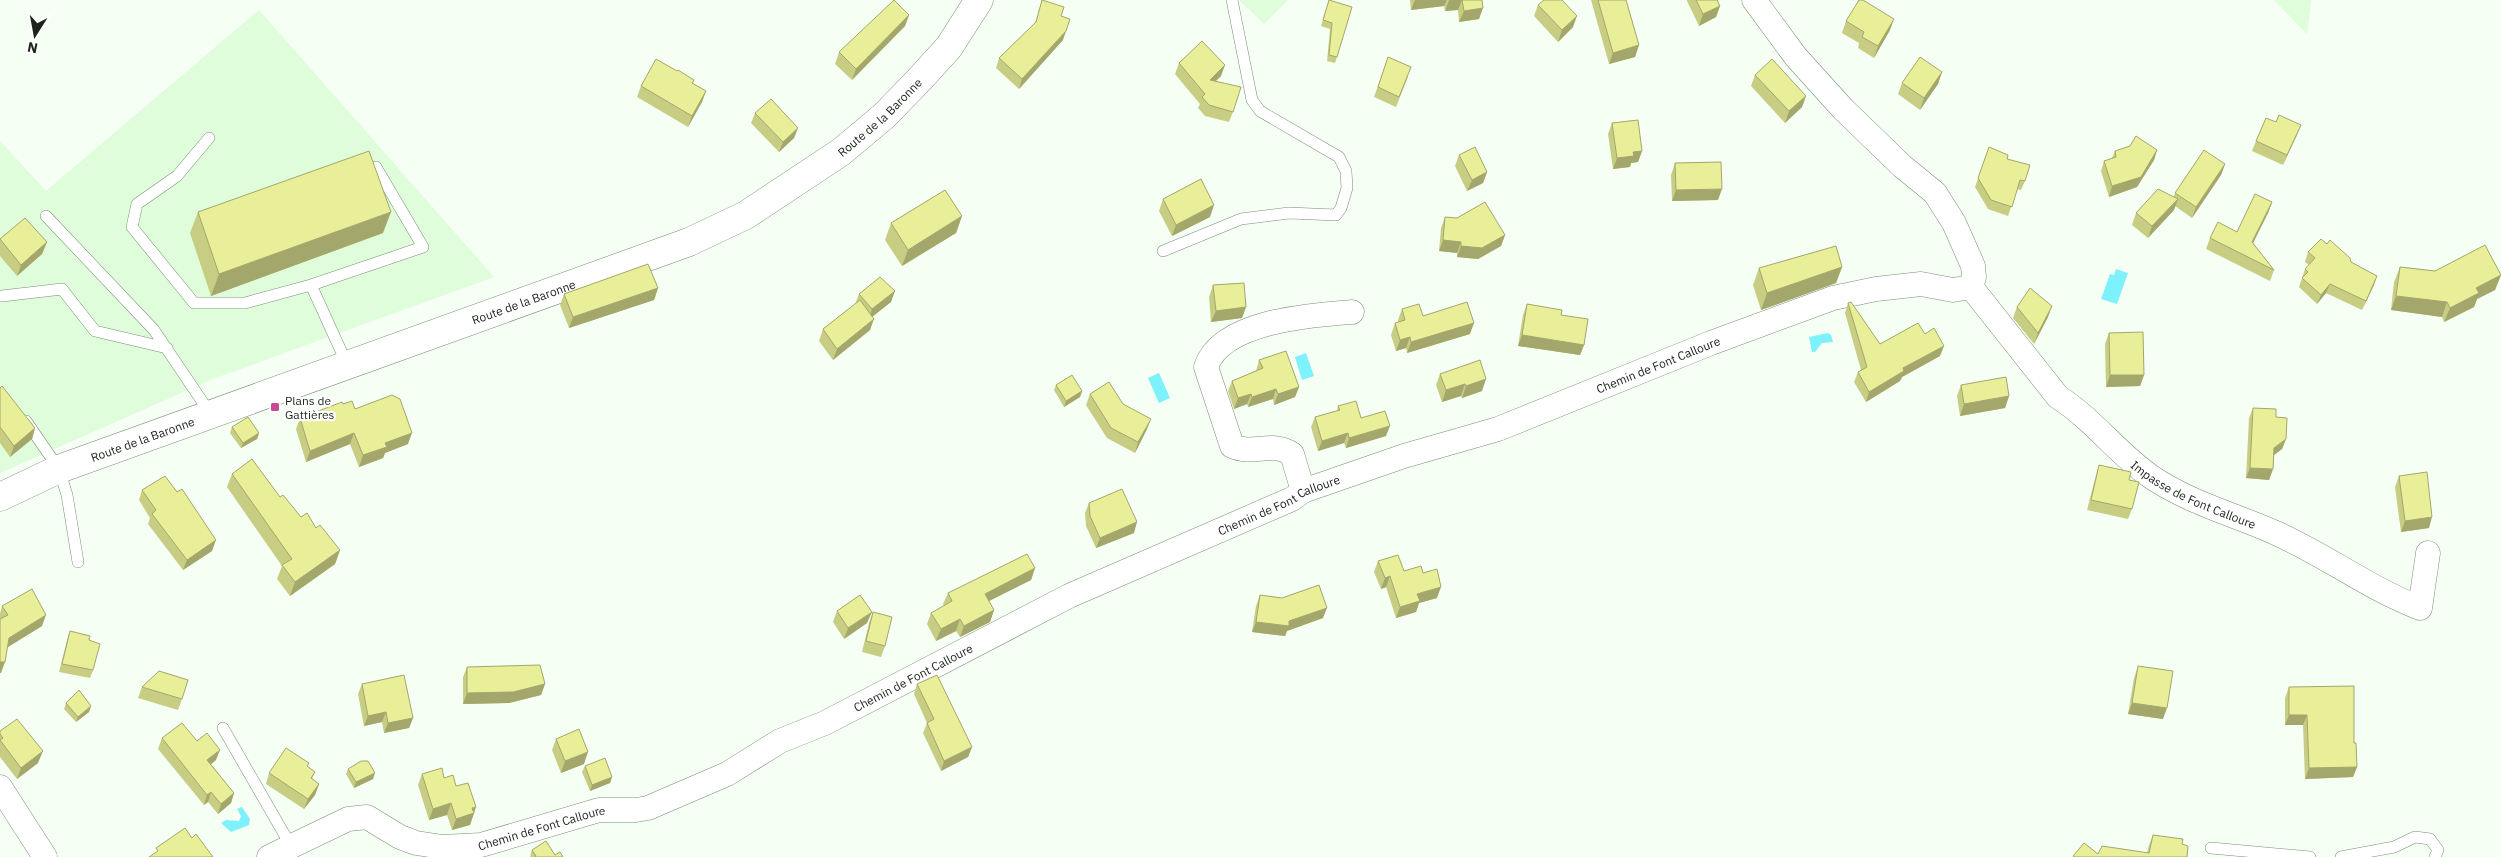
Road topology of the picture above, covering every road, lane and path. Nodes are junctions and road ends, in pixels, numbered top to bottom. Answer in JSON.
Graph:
{"nodes":[{"id":1,"x":979,"y":0,"type":"edge"},
{"id":2,"x":1232,"y":0,"type":"edge"},
{"id":3,"x":1754,"y":0,"type":"edge"},
{"id":4,"x":209,"y":138,"type":"dead end"},
{"id":5,"x":376,"y":167,"type":"edge"},
{"id":6,"x":46,"y":216,"type":"dead end"},
{"id":7,"x":1163,"y":251,"type":"dead end"},
{"id":8,"x":311,"y":285,"type":"junction"},
{"id":9,"x":1971,"y":287,"type":"junction"},
{"id":10,"x":2,"y":296,"type":"dead end"},
{"id":11,"x":1352,"y":312,"type":"dead end"},
{"id":12,"x":167,"y":348,"type":"junction"},
{"id":13,"x":347,"y":364,"type":"junction"},
{"id":14,"x":17,"y":409,"type":"edge"},
{"id":15,"x":210,"y":413,"type":"junction"},
{"id":16,"x":58,"y":469,"type":"junction"},
{"id":17,"x":1303,"y":491,"type":"junction"},
{"id":18,"x":0,"y":497,"type":"edge"},
{"id":19,"x":2428,"y":553,"type":"dead end"},
{"id":20,"x":78,"y":562,"type":"dead end"},
{"id":21,"x":223,"y":728,"type":"dead end"},
{"id":22,"x":0,"y":787,"type":"edge"},
{"id":23,"x":291,"y":846,"type":"junction"},
{"id":24,"x":2211,"y":848,"type":"dead end"},
{"id":25,"x":45,"y":857,"type":"edge"},
{"id":26,"x":269,"y":857,"type":"edge"},
{"id":27,"x":2310,"y":857,"type":"edge"},
{"id":28,"x":2341,"y":857,"type":"edge"},
{"id":29,"x":2435,"y":857,"type":"edge"}],
"edges":[{"from":1,"to":13,"type":"main road","name":"Route de la Baronne"},
{"from":2,"to":7,"type":"lane"},
{"from":3,"to":9,"type":"street"},
{"from":4,"to":8,"type":"lane"},
{"from":5,"to":8,"type":"lane"},
{"from":6,"to":12,"type":"lane"},
{"from":8,"to":13,"type":"lane"},
{"from":9,"to":17,"type":"street","name":"Chemin de Font Calloure"},
{"from":9,"to":19,"type":"street","name":"Impasse de Font Calloure"},
{"from":10,"to":12,"type":"lane"},
{"from":11,"to":17,"type":"street"},
{"from":12,"to":15,"type":"lane"},
{"from":13,"to":15,"type":"main road","name":"Route de la Baronne"},
{"from":14,"to":16,"type":"lane"},
{"from":15,"to":16,"type":"main road","name":"Route de la Baronne"},
{"from":16,"to":18,"type":"main road","name":"Route de la Baronne"},
{"from":16,"to":20,"type":"lane"},
{"from":17,"to":23,"type":"street","name":"Chemin de Font Calloure"},
{"from":21,"to":23,"type":"lane"},
{"from":22,"to":25,"type":"street"},
{"from":23,"to":26,"type":"street","name":"Chemin de Font Calloure"},
{"from":24,"to":27,"type":"lane"},
{"from":28,"to":29,"type":"lane"}]}
